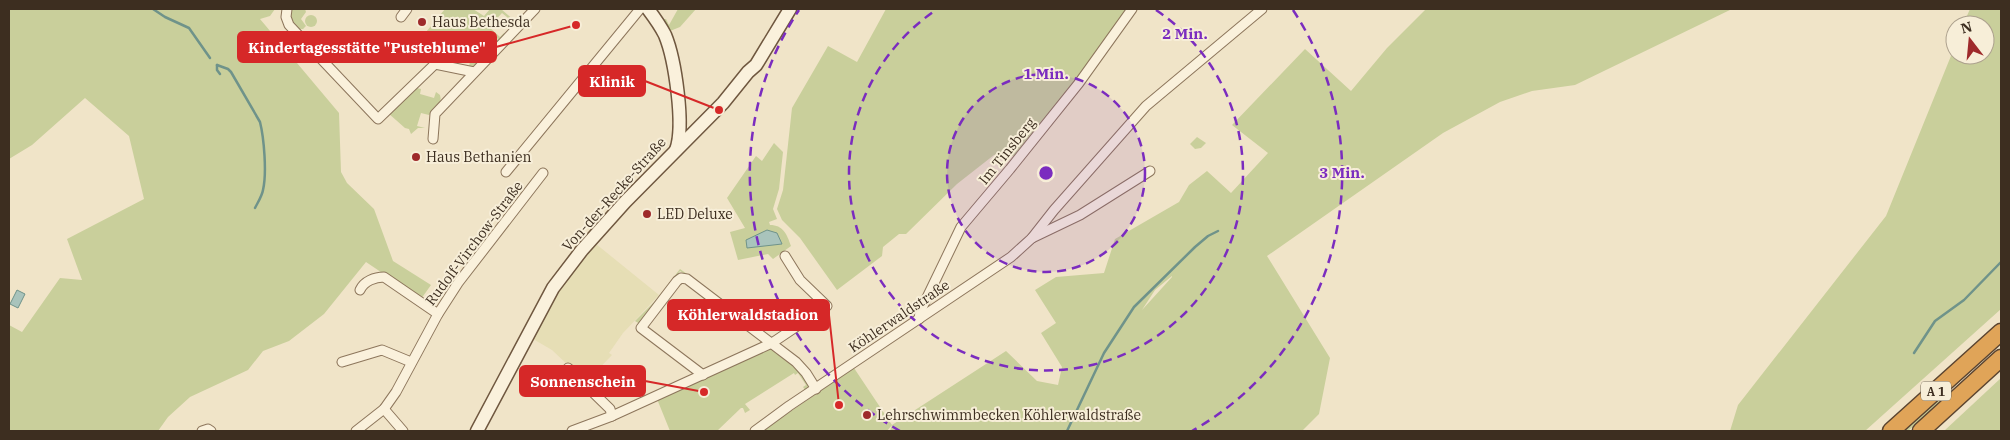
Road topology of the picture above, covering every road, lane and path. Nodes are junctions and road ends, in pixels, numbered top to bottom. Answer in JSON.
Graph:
{"nodes":[{"id":1,"x":287,"y":9,"type":"edge"},
{"id":2,"x":407,"y":9,"type":"edge"},
{"id":3,"x":534,"y":9,"type":"edge"},
{"id":4,"x":640,"y":9,"type":"edge"},
{"id":5,"x":648,"y":9,"type":"edge"},
{"id":6,"x":790,"y":9,"type":"edge"},
{"id":7,"x":1132,"y":9,"type":"edge"},
{"id":8,"x":1262,"y":9,"type":"edge"},
{"id":9,"x":400,"y":16,"type":"dead end"},
{"id":10,"x":474,"y":72,"type":"junction"},
{"id":11,"x":691,"y":128,"type":"junction"},
{"id":12,"x":433,"y":138,"type":"dead end"},
{"id":13,"x":1150,"y":171,"type":"dead end"},
{"id":14,"x":506,"y":172,"type":"dead end"},
{"id":15,"x":544,"y":173,"type":"dead end"},
{"id":16,"x":1032,"y":238,"type":"junction"},
{"id":17,"x":785,"y":256,"type":"dead end"},
{"id":18,"x":360,"y":290,"type":"dead end"},
{"id":19,"x":438,"y":314,"type":"junction"},
{"id":20,"x":920,"y":319,"type":"junction"},
{"id":21,"x":2001,"y":332,"type":"edge"},
{"id":22,"x":772,"y":344,"type":"junction"},
{"id":23,"x":2001,"y":358,"type":"edge"},
{"id":24,"x":342,"y":362,"type":"dead end"},
{"id":25,"x":411,"y":362,"type":"junction"},
{"id":26,"x":568,"y":368,"type":"dead end"},
{"id":27,"x":703,"y":375,"type":"junction"},
{"id":28,"x":816,"y":389,"type":"junction"},
{"id":29,"x":384,"y":409,"type":"junction"},
{"id":30,"x":612,"y":416,"type":"junction"},
{"id":31,"x":202,"y":431,"type":"edge"},
{"id":32,"x":211,"y":431,"type":"edge"},
{"id":33,"x":356,"y":431,"type":"edge"},
{"id":34,"x":402,"y":431,"type":"edge"},
{"id":35,"x":477,"y":431,"type":"edge"},
{"id":36,"x":572,"y":431,"type":"edge"},
{"id":37,"x":755,"y":431,"type":"edge"},
{"id":38,"x":1891,"y":431,"type":"edge"},
{"id":39,"x":1921,"y":431,"type":"edge"}],
"edges":[{"from":1,"to":10,"type":"street"},
{"from":2,"to":9,"type":"street"},
{"from":3,"to":10,"type":"street"},
{"from":4,"to":14,"type":"street"},
{"from":5,"to":11,"type":"street"},
{"from":6,"to":11,"type":"street","name":"Von-der-Recke-Straße"},
{"from":7,"to":20,"type":"street","name":"Im Tinsberg"},
{"from":8,"to":16,"type":"street","name":"Köhlerwaldstraße"},
{"from":10,"to":12,"type":"street"},
{"from":11,"to":35,"type":"street","name":"Von-der-Recke-Straße"},
{"from":13,"to":16,"type":"street","name":"Köhlerwaldstraße"},
{"from":15,"to":19,"type":"street","name":"Rudolf-Virchow-Straße"},
{"from":16,"to":20,"type":"street","name":"Köhlerwaldstraße"},
{"from":17,"to":22,"type":"street"},
{"from":18,"to":19,"type":"street"},
{"from":19,"to":25,"type":"street","name":"Rudolf-Virchow-Straße"},
{"from":20,"to":28,"type":"street","name":"Köhlerwaldstraße"},
{"from":21,"to":38,"type":"highway","number":"A 1"},
{"from":22,"to":27,"type":"street"},
{"from":22,"to":27,"type":"street"},
{"from":22,"to":28,"type":"street"},
{"from":23,"to":39,"type":"highway","number":"A 1"},
{"from":24,"to":25,"type":"street"},
{"from":25,"to":29,"type":"street","name":"Rudolf-Virchow-Straße"},
{"from":26,"to":30,"type":"street"},
{"from":27,"to":30,"type":"street"},
{"from":28,"to":37,"type":"street","name":"Köhlerwaldstraße"},
{"from":29,"to":33,"type":"street","name":"Rudolf-Virchow-Straße"},
{"from":29,"to":34,"type":"street"},
{"from":30,"to":36,"type":"street"},
{"from":31,"to":32,"type":"street"}]}
